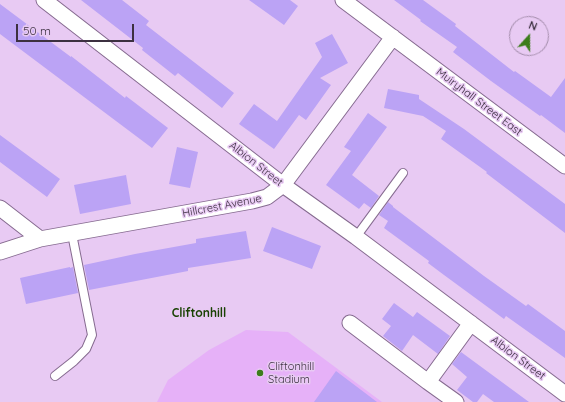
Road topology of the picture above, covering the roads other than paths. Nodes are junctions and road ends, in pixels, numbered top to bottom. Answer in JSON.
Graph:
{"nodes":[{"id":1,"x":44,"y":0,"type":"edge"},
{"id":2,"x":343,"y":0,"type":"edge"},
{"id":3,"x":393,"y":37,"type":"junction"},
{"id":4,"x":565,"y":166,"type":"edge"},
{"id":5,"x":403,"y":173,"type":"dead end"},
{"id":6,"x":283,"y":185,"type":"junction"},
{"id":7,"x":0,"y":208,"type":"edge"},
{"id":8,"x":72,"y":234,"type":"junction"},
{"id":9,"x":356,"y":237,"type":"junction"},
{"id":10,"x":40,"y":239,"type":"junction"},
{"id":11,"x":0,"y":252,"type":"edge"},
{"id":12,"x":350,"y":323,"type":"dead end"},
{"id":13,"x":471,"y":323,"type":"junction"},
{"id":14,"x":55,"y":376,"type":"dead end"},
{"id":15,"x":428,"y":382,"type":"junction"},
{"id":16,"x":565,"y":394,"type":"edge"},
{"id":17,"x":456,"y":402,"type":"edge"}],
"edges":[{"from":1,"to":6,"type":"street","name":"Albion Street"},
{"from":2,"to":3,"type":"street","name":"Muiryhall Street East"},
{"from":3,"to":4,"type":"street","name":"Muiryhall Street East"},
{"from":3,"to":6,"type":"street","name":"Hillcrest Avenue"},
{"from":5,"to":9,"type":"lane"},
{"from":6,"to":8,"type":"street","name":"Hillcrest Avenue"},
{"from":6,"to":9,"type":"street","name":"Albion Street"},
{"from":7,"to":10,"type":"street"},
{"from":8,"to":10,"type":"street","name":"Hillcrest Avenue"},
{"from":8,"to":14,"type":"lane"},
{"from":9,"to":13,"type":"street","name":"Albion Street"},
{"from":10,"to":11,"type":"street","name":"Hillcrest Avenue"},
{"from":12,"to":15,"type":"street"},
{"from":13,"to":15,"type":"street"},
{"from":13,"to":16,"type":"street","name":"Albion Street"},
{"from":15,"to":17,"type":"street"}]}
